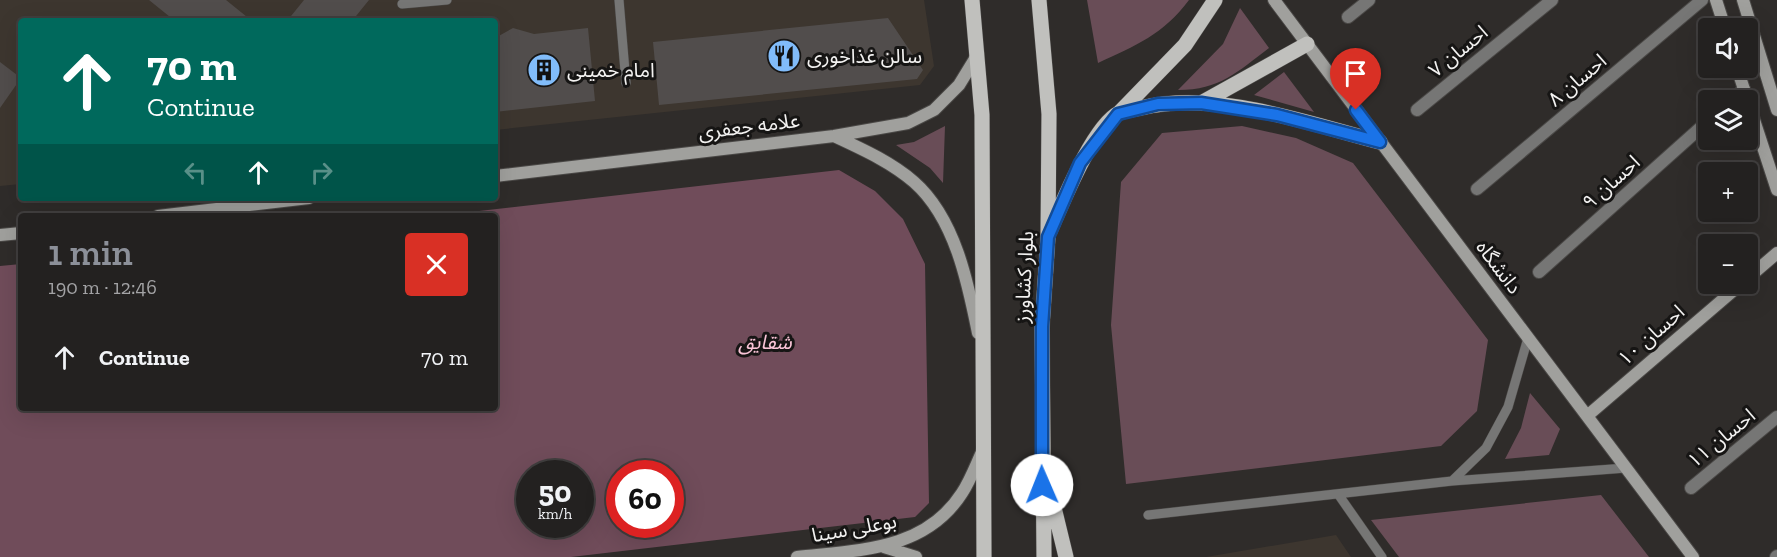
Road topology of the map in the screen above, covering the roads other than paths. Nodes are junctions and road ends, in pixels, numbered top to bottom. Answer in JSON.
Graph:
{"nodes":[{"id":1,"x":447,"y":0,"type":"edge"},
{"id":2,"x":619,"y":0,"type":"edge"},
{"id":3,"x":972,"y":0,"type":"edge"},
{"id":4,"x":1039,"y":0,"type":"edge"},
{"id":5,"x":1215,"y":0,"type":"edge"},
{"id":6,"x":1274,"y":0,"type":"edge"},
{"id":7,"x":1369,"y":0,"type":"edge"},
{"id":8,"x":1552,"y":0,"type":"edge"},
{"id":9,"x":1702,"y":0,"type":"edge"},
{"id":10,"x":1716,"y":0,"type":"edge"},
{"id":11,"x":1743,"y":0,"type":"edge"},
{"id":12,"x":402,"y":4,"type":"dead end"},
{"id":13,"x":1348,"y":17,"type":"dead end"},
{"id":14,"x":1722,"y":18,"type":"edge"},
{"id":15,"x":1307,"y":44,"type":"junction"},
{"id":16,"x":978,"y":54,"type":"junction"},
{"id":17,"x":1740,"y":78,"type":"edge"},
{"id":18,"x":1773,"y":78,"type":"edge"},
{"id":19,"x":626,"y":83,"type":"dead end"},
{"id":20,"x":1744,"y":89,"type":"joint"},
{"id":21,"x":1201,"y":103,"type":"junction"},
{"id":22,"x":1417,"y":110,"type":"dead end"},
{"id":23,"x":1777,"y":110,"type":"edge"},
{"id":24,"x":1118,"y":114,"type":"junction"},
{"id":25,"x":1698,"y":130,"type":"edge"},
{"id":26,"x":834,"y":135,"type":"junction"},
{"id":27,"x":1380,"y":142,"type":"junction"},
{"id":28,"x":498,"y":176,"type":"edge"},
{"id":29,"x":1477,"y":189,"type":"dead end"},
{"id":30,"x":1777,"y":190,"type":"edge"},
{"id":31,"x":284,"y":201,"type":"edge"},
{"id":32,"x":183,"y":213,"type":"edge"},
{"id":33,"x":18,"y":232,"type":"edge"},
{"id":34,"x":0,"y":235,"type":"edge"},
{"id":35,"x":1048,"y":237,"type":"junction"},
{"id":36,"x":1777,"y":253,"type":"edge"},
{"id":37,"x":1758,"y":269,"type":"edge"},
{"id":38,"x":1539,"y":272,"type":"dead end"},
{"id":39,"x":1729,"y":294,"type":"edge"},
{"id":40,"x":1528,"y":338,"type":"junction"},
{"id":41,"x":982,"y":350,"type":"junction"},
{"id":42,"x":1587,"y":416,"type":"junction"},
{"id":43,"x":1777,"y":417,"type":"edge"},
{"id":44,"x":982,"y":452,"type":"junction"},
{"id":45,"x":1042,"y":461,"type":"junction"},
{"id":46,"x":1626,"y":468,"type":"junction"},
{"id":47,"x":1452,"y":481,"type":"junction"},
{"id":48,"x":1691,"y":488,"type":"dead end"},
{"id":49,"x":1338,"y":494,"type":"junction"},
{"id":50,"x":1148,"y":515,"type":"dead end"},
{"id":51,"x":884,"y":547,"type":"junction"},
{"id":52,"x":797,"y":557,"type":"edge"},
{"id":53,"x":916,"y":557,"type":"edge"},
{"id":54,"x":984,"y":557,"type":"edge"},
{"id":55,"x":1044,"y":557,"type":"edge"},
{"id":56,"x":1066,"y":557,"type":"edge"},
{"id":57,"x":1382,"y":557,"type":"edge"},
{"id":58,"x":1693,"y":557,"type":"edge"}],
"edges":[{"from":1,"to":12,"type":"lane"},
{"from":2,"to":19,"type":"lane"},
{"from":3,"to":16,"type":"main road","name":"بلوار کشاورز"},
{"from":4,"to":35,"type":"main road","name":"بلوار کشاورز"},
{"from":5,"to":24,"type":"main road"},
{"from":6,"to":15,"type":"street","name":"دانشگاه"},
{"from":7,"to":13,"type":"street"},
{"from":8,"to":22,"type":"street","name":"احسان ۷"},
{"from":9,"to":29,"type":"street","name":"احسان ۸"},
{"from":10,"to":14,"type":"street"},
{"from":11,"to":18,"type":"street"},
{"from":15,"to":21,"type":"main road"},
{"from":15,"to":27,"type":"street","name":"دانشگاه"},
{"from":16,"to":26,"type":"street","name":"علامه جعفری"},
{"from":16,"to":41,"type":"main road","name":"بلوار کشاورز"},
{"from":17,"to":20,"type":"street"},
{"from":18,"to":23,"type":"street"},
{"from":20,"to":30,"type":"street"},
{"from":21,"to":24,"type":"main road"},
{"from":21,"to":27,"type":"main road"},
{"from":24,"to":35,"type":"main road"},
{"from":25,"to":38,"type":"street","name":"احسان ۹"},
{"from":26,"to":28,"type":"street","name":"علامه جعفری"},
{"from":26,"to":41,"type":"street"},
{"from":27,"to":40,"type":"street","name":"دانشگاه"},
{"from":31,"to":32,"type":"street"},
{"from":33,"to":34,"type":"street"},
{"from":35,"to":45,"type":"main road","name":"بلوار کشاورز"},
{"from":36,"to":37,"type":"street"},
{"from":39,"to":42,"type":"street","name":"احسان ۱۰"},
{"from":40,"to":42,"type":"street","name":"دانشگاه"},
{"from":40,"to":47,"type":"lane"},
{"from":41,"to":44,"type":"main road","name":"بلوار کشاورز"},
{"from":42,"to":46,"type":"street","name":"دانشگاه"},
{"from":43,"to":48,"type":"street","name":"احسان ۱۱"},
{"from":44,"to":51,"type":"street","name":"بوعلی سینا"},
{"from":44,"to":54,"type":"main road","name":"بلوار کشاورز"},
{"from":45,"to":55,"type":"main road","name":"بلوار کشاورز"},
{"from":45,"to":56,"type":"main road"},
{"from":46,"to":47,"type":"lane"},
{"from":46,"to":58,"type":"street","name":"دانشگاه"},
{"from":47,"to":49,"type":"lane"},
{"from":49,"to":50,"type":"lane"},
{"from":49,"to":57,"type":"lane"},
{"from":51,"to":52,"type":"street","name":"بوعلی سینا"},
{"from":51,"to":53,"type":"street"}]}
